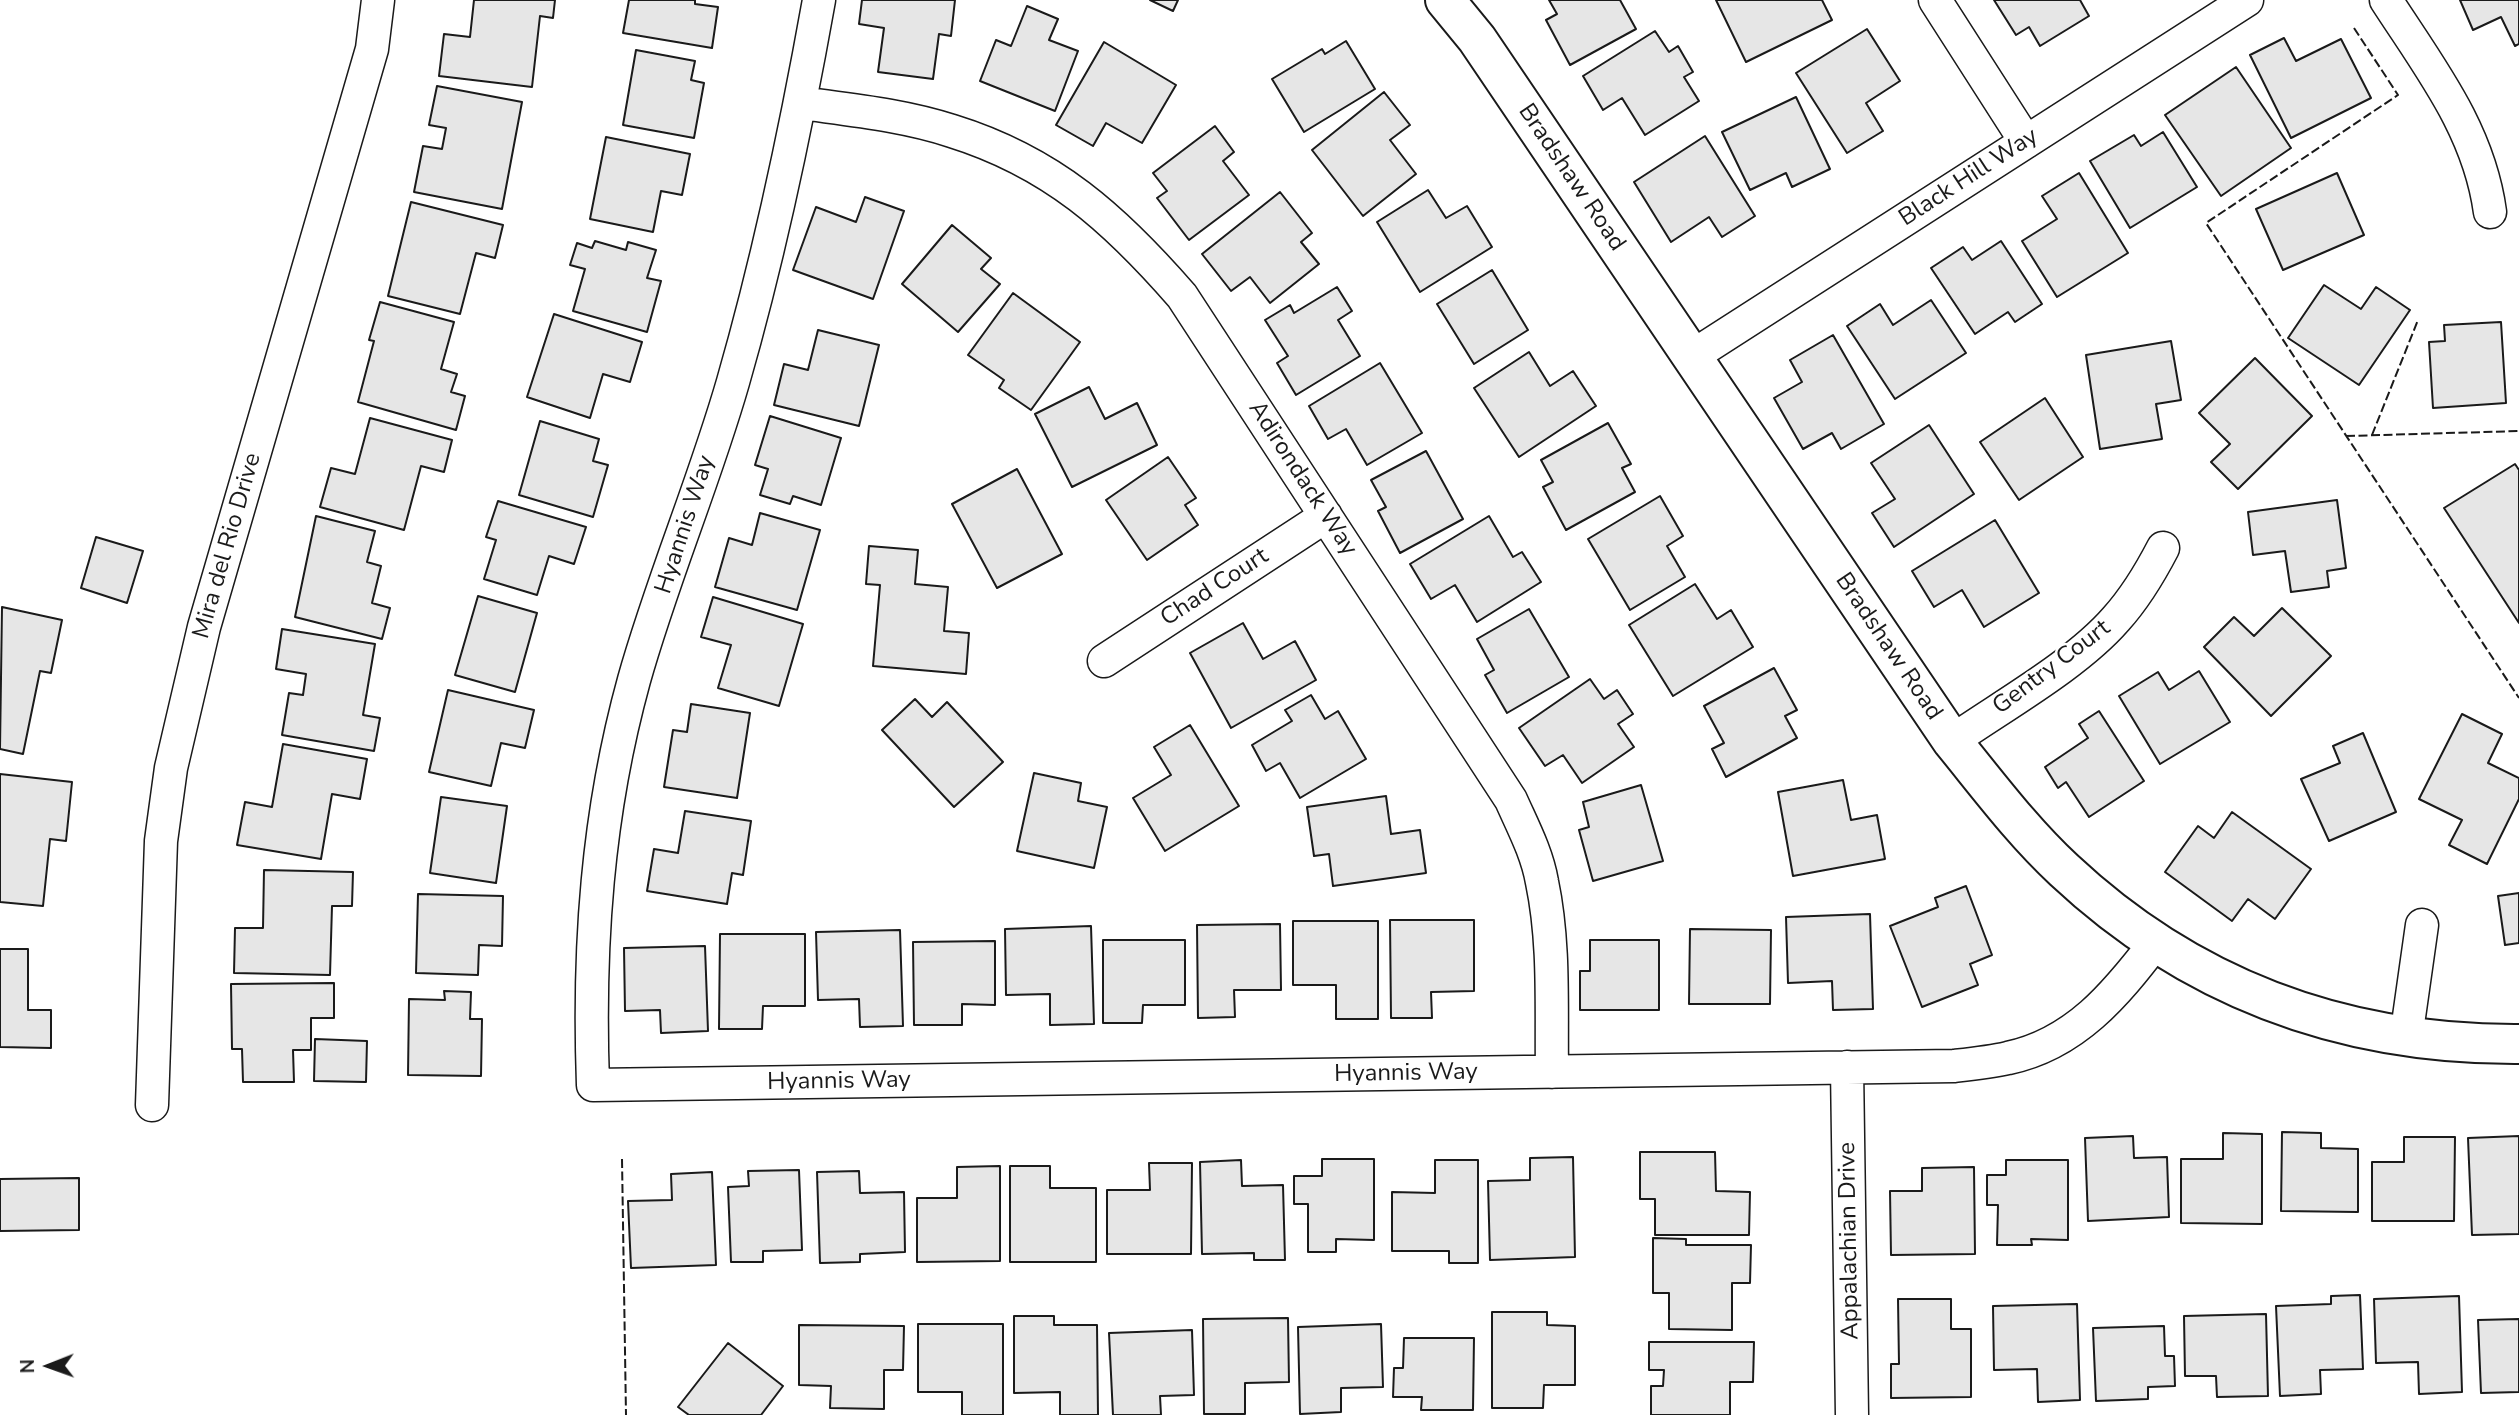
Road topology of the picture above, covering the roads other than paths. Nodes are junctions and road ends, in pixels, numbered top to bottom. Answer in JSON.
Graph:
{"nodes":[{"id":1,"x":378,"y":0,"type":"edge"},
{"id":2,"x":820,"y":0,"type":"edge"},
{"id":3,"x":1445,"y":0,"type":"edge"},
{"id":4,"x":1935,"y":0,"type":"edge"},
{"id":5,"x":2247,"y":0,"type":"edge"},
{"id":6,"x":2386,"y":0,"type":"edge"},
{"id":7,"x":801,"y":103,"type":"junction"},
{"id":8,"x":2026,"y":142,"type":"junction"},
{"id":9,"x":2490,"y":212,"type":"dead end"},
{"id":10,"x":1691,"y":357,"type":"junction"},
{"id":11,"x":1326,"y":516,"type":"junction"},
{"id":12,"x":2163,"y":548,"type":"dead end"},
{"id":13,"x":1104,"y":661,"type":"dead end"},
{"id":14,"x":1952,"y":741,"type":"junction"},
{"id":15,"x":2422,"y":925,"type":"dead end"},
{"id":16,"x":2155,"y":943,"type":"junction"},
{"id":17,"x":2406,"y":1038,"type":"junction"},
{"id":18,"x":2519,"y":1044,"type":"edge"},
{"id":19,"x":1847,"y":1067,"type":"junction"},
{"id":20,"x":1552,"y":1072,"type":"junction"},
{"id":21,"x":152,"y":1105,"type":"dead end"},
{"id":22,"x":1852,"y":1415,"type":"edge"}],
"edges":[{"from":1,"to":21,"type":"street","name":"Mira del Rio Drive"},
{"from":2,"to":7,"type":"street","name":"Hyannis Way"},
{"from":3,"to":10,"type":"street","name":"Bradshaw Road"},
{"from":4,"to":8,"type":"street"},
{"from":5,"to":8,"type":"street","name":"Black Hill Way"},
{"from":6,"to":9,"type":"street"},
{"from":7,"to":11,"type":"street","name":"Adirondack Way"},
{"from":7,"to":20,"type":"street","name":"Hyannis Way"},
{"from":8,"to":10,"type":"street","name":"Black Hill Way"},
{"from":10,"to":14,"type":"street","name":"Bradshaw Road"},
{"from":11,"to":13,"type":"street","name":"Chad Court"},
{"from":11,"to":20,"type":"street","name":"Adirondack Way"},
{"from":12,"to":14,"type":"street","name":"Gentry Court"},
{"from":14,"to":16,"type":"street","name":"Bradshaw Road"},
{"from":15,"to":17,"type":"street"},
{"from":16,"to":17,"type":"street","name":"Bradshaw Road"},
{"from":16,"to":19,"type":"street","name":"Hyannis Way"},
{"from":17,"to":18,"type":"street","name":"Bradshaw Road"},
{"from":19,"to":20,"type":"street","name":"Hyannis Way"},
{"from":19,"to":22,"type":"street","name":"Appalachian Drive"}]}
